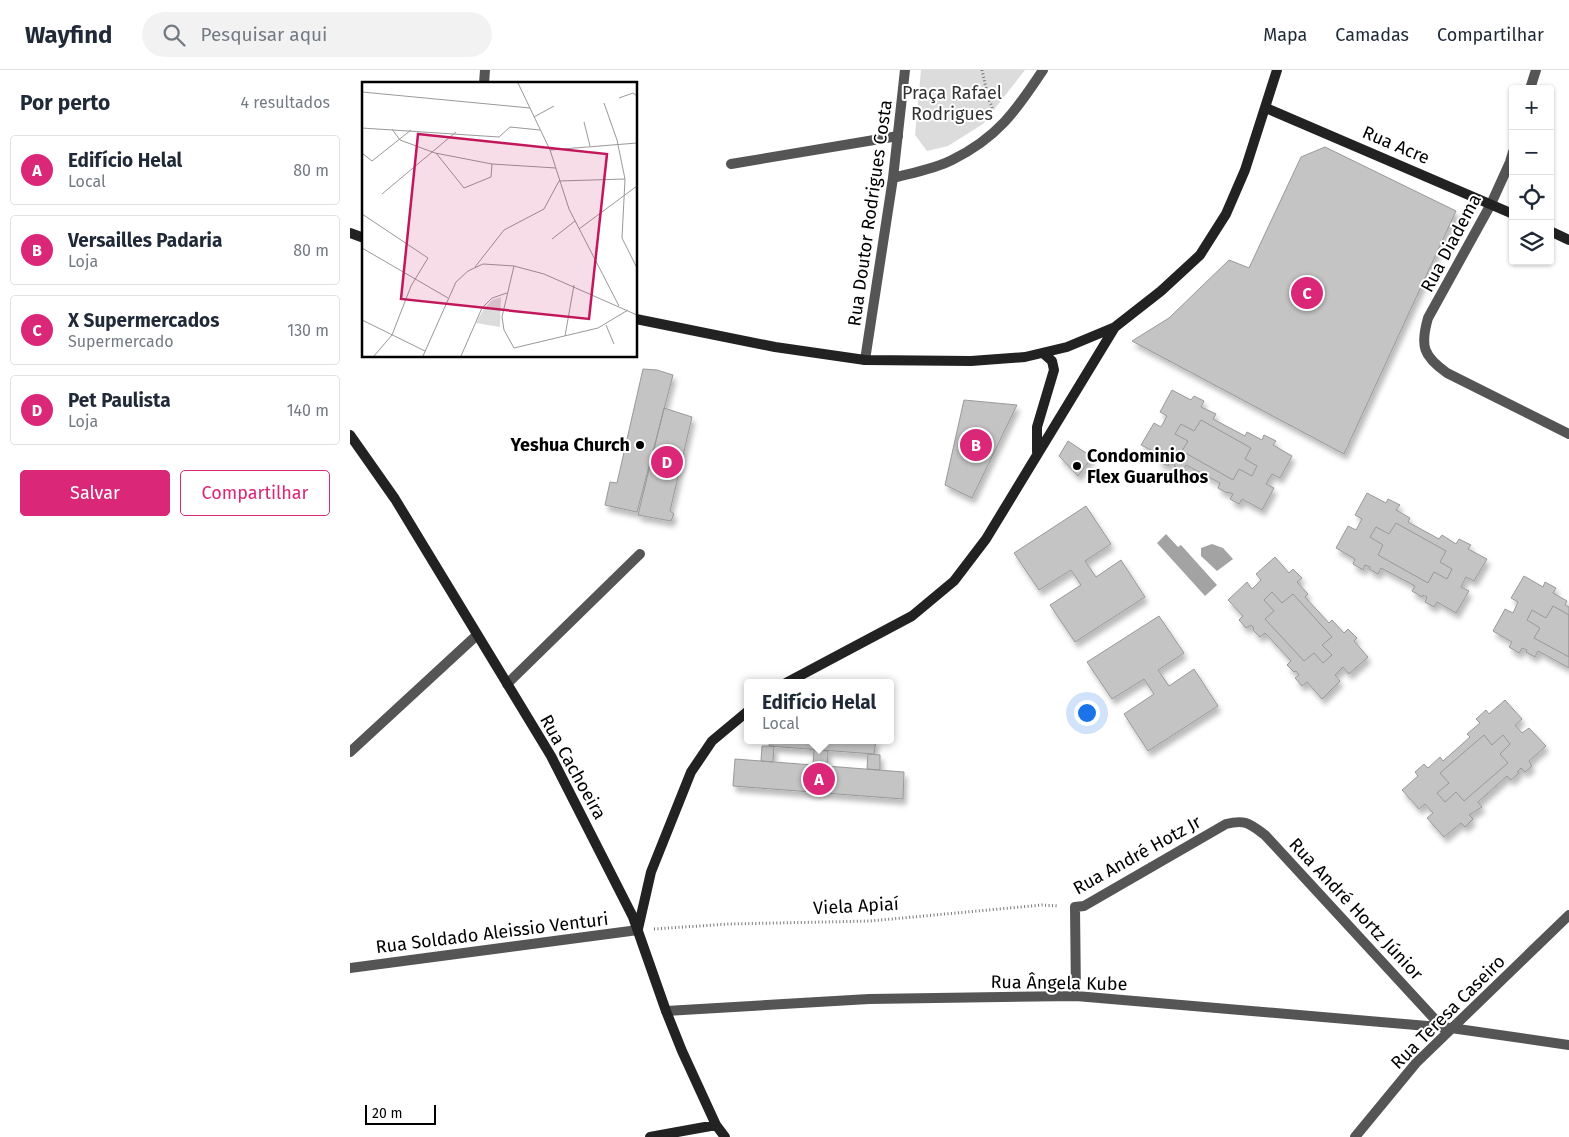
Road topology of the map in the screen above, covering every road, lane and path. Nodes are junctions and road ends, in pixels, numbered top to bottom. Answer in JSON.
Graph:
{"nodes":[{"id":1,"x":906,"y":70,"type":"edge"},
{"id":2,"x":982,"y":70,"type":"edge"},
{"id":3,"x":1043,"y":70,"type":"edge"},
{"id":4,"x":1277,"y":70,"type":"edge"},
{"id":5,"x":1536,"y":70,"type":"edge"},
{"id":6,"x":1531,"y":85,"type":"edge"},
{"id":7,"x":1266,"y":108,"type":"junction"},
{"id":8,"x":994,"y":110,"type":"dead end"},
{"id":9,"x":898,"y":136,"type":"junction"},
{"id":10,"x":731,"y":164,"type":"dead end"},
{"id":11,"x":1509,"y":164,"type":"edge"},
{"id":12,"x":893,"y":178,"type":"junction"},
{"id":13,"x":1491,"y":204,"type":"junction"},
{"id":14,"x":1509,"y":212,"type":"edge"},
{"id":15,"x":350,"y":233,"type":"edge"},
{"id":16,"x":1554,"y":233,"type":"edge"},
{"id":17,"x":362,"y":237,"type":"edge"},
{"id":18,"x":1569,"y":240,"type":"edge"},
{"id":19,"x":638,"y":319,"type":"edge"},
{"id":20,"x":1115,"y":327,"type":"junction"},
{"id":21,"x":1043,"y":353,"type":"junction"},
{"id":22,"x":866,"y":360,"type":"junction"},
{"id":23,"x":1569,"y":434,"type":"edge"},
{"id":24,"x":350,"y":435,"type":"edge"},
{"id":25,"x":1037,"y":453,"type":"junction"},
{"id":26,"x":640,"y":554,"type":"dead end"},
{"id":27,"x":477,"y":635,"type":"junction"},
{"id":28,"x":794,"y":679,"type":"edge"},
{"id":29,"x":507,"y":684,"type":"junction"},
{"id":30,"x":744,"y":714,"type":"edge"},
{"id":31,"x":350,"y":752,"type":"edge"},
{"id":32,"x":1240,"y":821,"type":"joint"},
{"id":33,"x":1075,"y":907,"type":"junction"},
{"id":34,"x":1569,"y":915,"type":"edge"},
{"id":35,"x":638,"y":930,"type":"junction"},
{"id":36,"x":350,"y":968,"type":"edge"},
{"id":37,"x":1076,"y":996,"type":"junction"},
{"id":38,"x":666,"y":1011,"type":"junction"},
{"id":39,"x":1447,"y":1028,"type":"junction"},
{"id":40,"x":1569,"y":1046,"type":"edge"},
{"id":41,"x":716,"y":1125,"type":"junction"},
{"id":42,"x":650,"y":1137,"type":"edge"},
{"id":43,"x":725,"y":1137,"type":"edge"},
{"id":44,"x":1355,"y":1137,"type":"edge"}],
"edges":[{"from":1,"to":9,"type":"street","name":"Rua Doutor Rodrigues Costa"},
{"from":2,"to":8,"type":"path"},
{"from":3,"to":12,"type":"street"},
{"from":4,"to":7,"type":"main road"},
{"from":5,"to":6,"type":"street"},
{"from":7,"to":13,"type":"main road","name":"Rua Acre"},
{"from":7,"to":20,"type":"main road"},
{"from":9,"to":10,"type":"street"},
{"from":9,"to":12,"type":"street","name":"Rua Doutor Rodrigues Costa"},
{"from":11,"to":13,"type":"street","name":"Rua Diadema"},
{"from":12,"to":22,"type":"street","name":"Rua Doutor Rodrigues Costa"},
{"from":13,"to":14,"type":"main road","name":"Rua Acre"},
{"from":13,"to":23,"type":"street","name":"Rua Diadema"},
{"from":15,"to":17,"type":"main road"},
{"from":16,"to":18,"type":"main road"},
{"from":19,"to":22,"type":"main road"},
{"from":20,"to":21,"type":"main road"},
{"from":20,"to":25,"type":"main road"},
{"from":21,"to":22,"type":"main road"},
{"from":21,"to":25,"type":"main road"},
{"from":24,"to":27,"type":"main road","name":"Rua Cachoeira"},
{"from":25,"to":28,"type":"main road"},
{"from":26,"to":29,"type":"street"},
{"from":27,"to":29,"type":"main road","name":"Rua Cachoeira"},
{"from":27,"to":31,"type":"street"},
{"from":29,"to":35,"type":"main road","name":"Rua Cachoeira"},
{"from":30,"to":35,"type":"main road"},
{"from":32,"to":33,"type":"street","name":"Rua André Hotz Jr"},
{"from":32,"to":39,"type":"street","name":"Rua André Hortz Júnior"},
{"from":33,"to":35,"type":"path","name":"Viela Apiaí"},
{"from":33,"to":37,"type":"street","name":"Rua André Hotz Jr"},
{"from":34,"to":39,"type":"street","name":"Rua Teresa Caseiro"},
{"from":35,"to":36,"type":"street","name":"Rua Soldado Aleissio Venturi"},
{"from":35,"to":38,"type":"main road","name":"Rua Cachoeira"},
{"from":37,"to":38,"type":"street","name":"Rua Ângela Kube"},
{"from":37,"to":39,"type":"street","name":"Rua Ângela Kube"},
{"from":38,"to":41,"type":"main road","name":"Rua Cachoeira"},
{"from":39,"to":40,"type":"street","name":"Rua Ângela Kube"},
{"from":39,"to":44,"type":"street","name":"Rua Teresa Caseiro"},
{"from":41,"to":42,"type":"main road"},
{"from":41,"to":43,"type":"main road","name":"Rua Cachoeira"}]}
